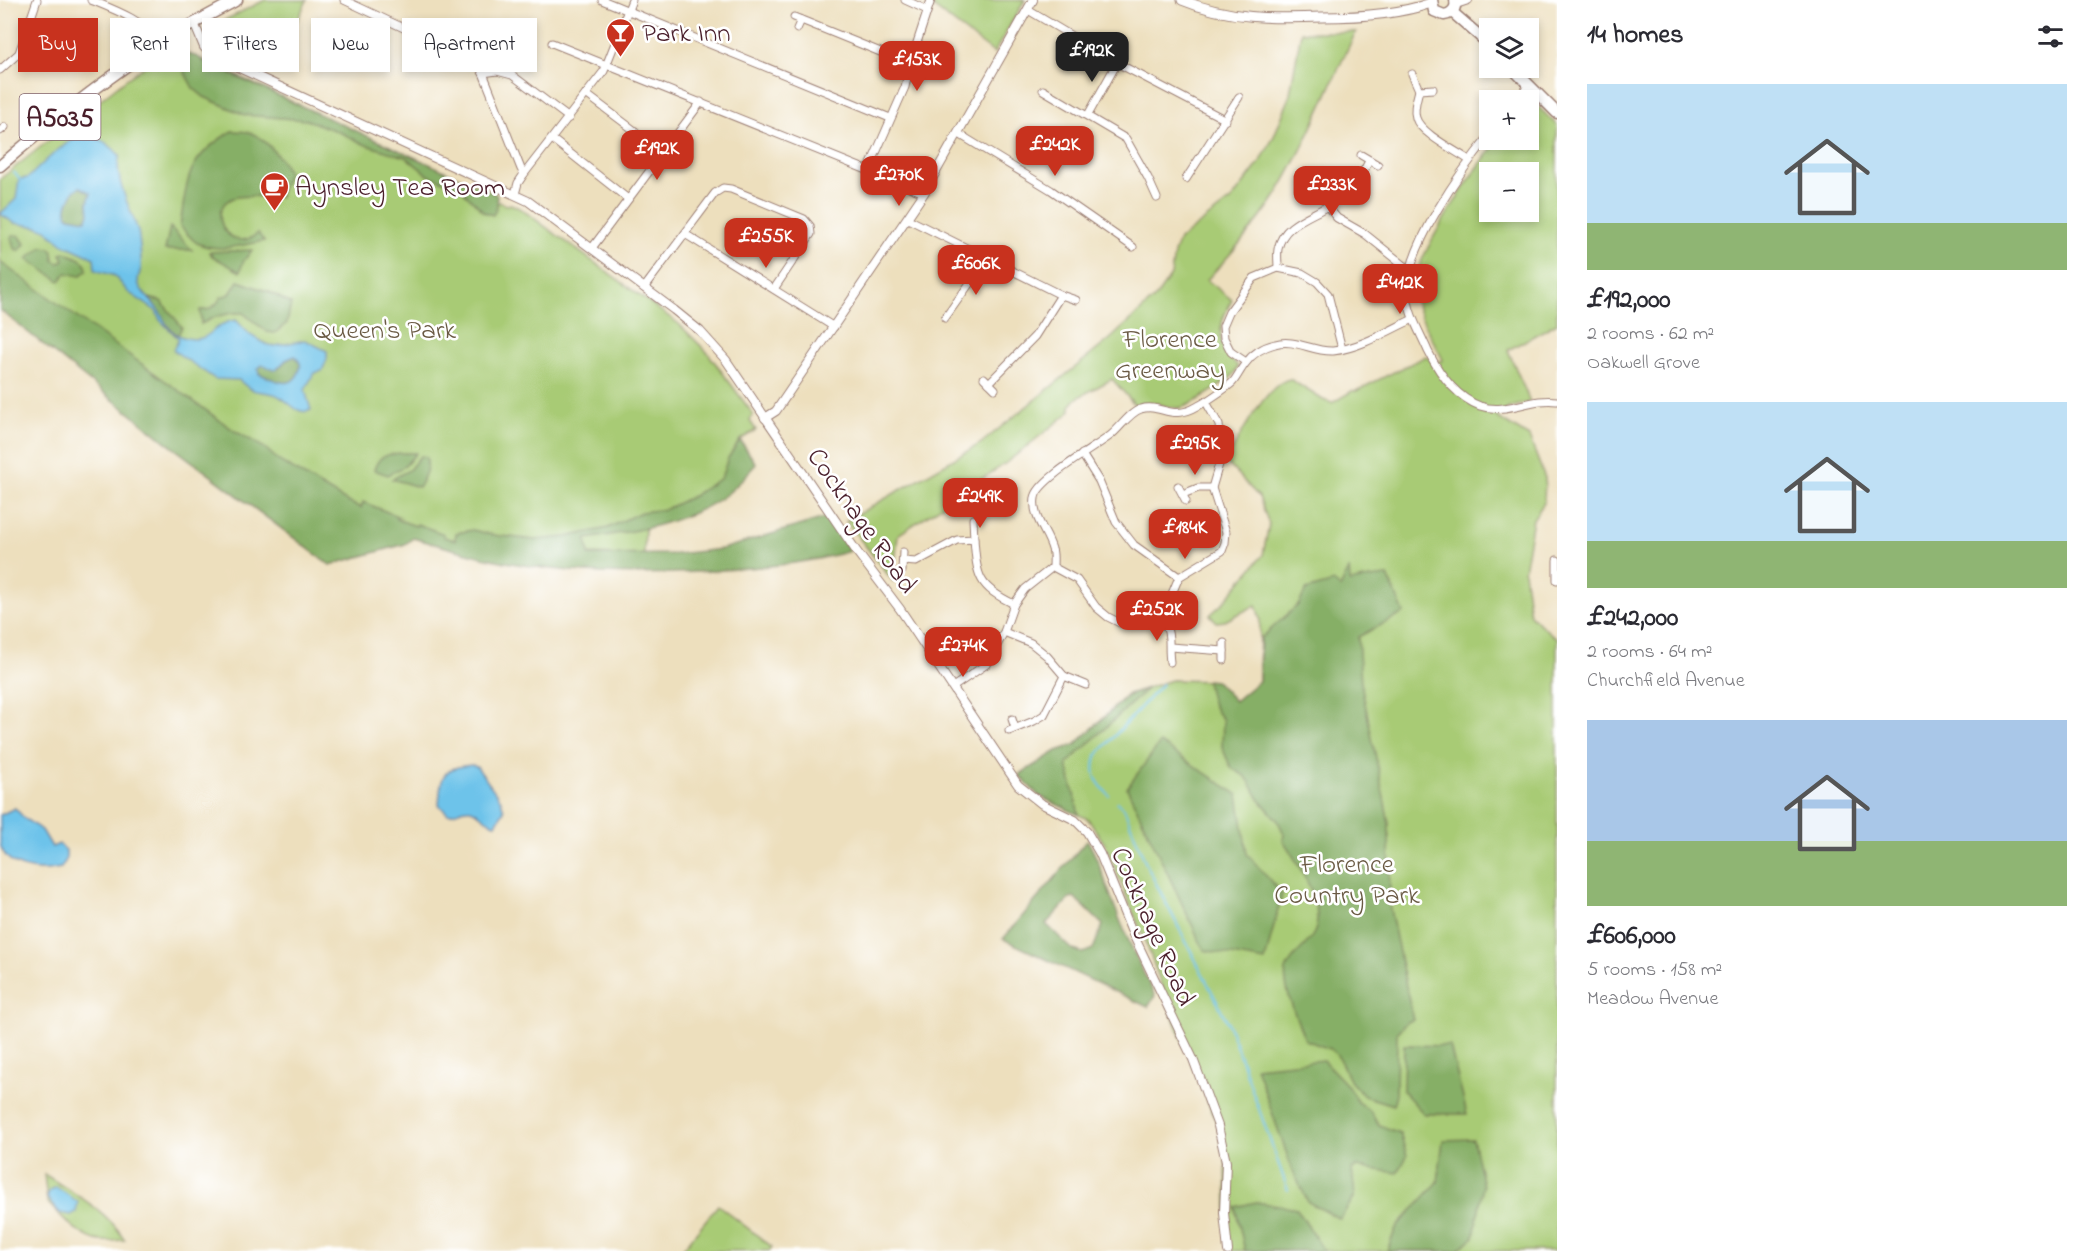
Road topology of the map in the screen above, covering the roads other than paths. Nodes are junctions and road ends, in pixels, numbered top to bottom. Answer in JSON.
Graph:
{"nodes":[{"id":1,"x":38,"y":0,"type":"edge"},
{"id":2,"x":91,"y":0,"type":"edge"},
{"id":3,"x":237,"y":0,"type":"edge"},
{"id":4,"x":344,"y":0,"type":"edge"},
{"id":5,"x":602,"y":0,"type":"edge"},
{"id":6,"x":632,"y":0,"type":"edge"},
{"id":7,"x":905,"y":0,"type":"edge"},
{"id":8,"x":931,"y":0,"type":"edge"},
{"id":9,"x":1033,"y":0,"type":"edge"},
{"id":10,"x":1182,"y":0,"type":"edge"},
{"id":11,"x":1468,"y":0,"type":"edge"},
{"id":12,"x":1432,"y":2,"type":"edge"},
{"id":13,"x":1454,"y":5,"type":"edge"},
{"id":14,"x":927,"y":9,"type":"junction"},
{"id":15,"x":1028,"y":9,"type":"junction"},
{"id":16,"x":628,"y":11,"type":"junction"},
{"id":17,"x":32,"y":18,"type":"edge"},
{"id":18,"x":132,"y":18,"type":"edge"},
{"id":19,"x":194,"y":23,"type":"junction"},
{"id":20,"x":190,"y":25,"type":"edge"},
{"id":21,"x":797,"y":29,"type":"dead end"},
{"id":22,"x":1479,"y":33,"type":"edge"},
{"id":23,"x":552,"y":43,"type":"dead end"},
{"id":24,"x":18,"y":54,"type":"edge"},
{"id":25,"x":1117,"y":63,"type":"junction"},
{"id":26,"x":910,"y":64,"type":"junction"},
{"id":27,"x":607,"y":65,"type":"junction"},
{"id":28,"x":0,"y":70,"type":"edge"},
{"id":29,"x":117,"y":72,"type":"edge"},
{"id":30,"x":483,"y":73,"type":"junction"},
{"id":31,"x":1412,"y":74,"type":"dead end"},
{"id":32,"x":1522,"y":78,"type":"edge"},
{"id":33,"x":1529,"y":85,"type":"junction"},
{"id":34,"x":1043,"y":90,"type":"dead end"},
{"id":35,"x":1419,"y":90,"type":"junction"},
{"id":36,"x":1433,"y":90,"type":"dead end"},
{"id":37,"x":1525,"y":90,"type":"edge"},
{"id":38,"x":586,"y":94,"type":"junction"},
{"id":39,"x":701,"y":102,"type":"junction"},
{"id":40,"x":1243,"y":106,"type":"dead end"},
{"id":41,"x":1557,"y":113,"type":"edge"},
{"id":42,"x":1088,"y":115,"type":"junction"},
{"id":43,"x":569,"y":117,"type":"junction"},
{"id":44,"x":890,"y":118,"type":"junction"},
{"id":45,"x":1226,"y":120,"type":"junction"},
{"id":46,"x":959,"y":134,"type":"junction"},
{"id":47,"x":552,"y":140,"type":"junction"},
{"id":48,"x":1479,"y":148,"type":"edge"},
{"id":49,"x":663,"y":152,"type":"junction"},
{"id":50,"x":1361,"y":155,"type":"dead end"},
{"id":51,"x":1369,"y":160,"type":"junction"},
{"id":52,"x":1469,"y":160,"type":"junction"},
{"id":53,"x":1378,"y":165,"type":"dead end"},
{"id":54,"x":0,"y":166,"type":"edge"},
{"id":55,"x":868,"y":171,"type":"junction"},
{"id":56,"x":524,"y":174,"type":"junction"},
{"id":57,"x":1186,"y":179,"type":"dead end"},
{"id":58,"x":924,"y":193,"type":"junction"},
{"id":59,"x":515,"y":194,"type":"junction"},
{"id":60,"x":1157,"y":198,"type":"dead end"},
{"id":61,"x":628,"y":199,"type":"junction"},
{"id":62,"x":1327,"y":206,"type":"junction"},
{"id":63,"x":908,"y":219,"type":"junction"},
{"id":64,"x":685,"y":234,"type":"junction"},
{"id":65,"x":1133,"y":247,"type":"dead end"},
{"id":66,"x":592,"y":248,"type":"junction"},
{"id":67,"x":987,"y":259,"type":"junction"},
{"id":68,"x":1278,"y":268,"type":"junction"},
{"id":69,"x":1410,"y":270,"type":"junction"},
{"id":70,"x":644,"y":288,"type":"junction"},
{"id":71,"x":774,"y":288,"type":"junction"},
{"id":72,"x":1061,"y":295,"type":"junction"},
{"id":73,"x":1076,"y":300,"type":"dead end"},
{"id":74,"x":945,"y":318,"type":"dead end"},
{"id":75,"x":1413,"y":319,"type":"junction"},
{"id":76,"x":834,"y":327,"type":"junction"},
{"id":77,"x":1342,"y":349,"type":"junction"},
{"id":78,"x":1246,"y":362,"type":"junction"},
{"id":79,"x":989,"y":383,"type":"dead end"},
{"id":80,"x":1557,"y":401,"type":"edge"},
{"id":81,"x":1206,"y":402,"type":"junction"},
{"id":82,"x":765,"y":418,"type":"junction"},
{"id":83,"x":1082,"y":454,"type":"junction"},
{"id":84,"x":1178,"y":486,"type":"dead end"},
{"id":85,"x":1212,"y":488,"type":"junction"},
{"id":86,"x":973,"y":519,"type":"dead end"},
{"id":87,"x":974,"y":539,"type":"junction"},
{"id":88,"x":903,"y":552,"type":"dead end"},
{"id":89,"x":1557,"y":560,"type":"edge"},
{"id":90,"x":903,"y":561,"type":"junction"},
{"id":91,"x":1051,"y":568,"type":"junction"},
{"id":92,"x":902,"y":571,"type":"dead end"},
{"id":93,"x":1179,"y":577,"type":"junction"},
{"id":94,"x":1557,"y":580,"type":"edge"},
{"id":95,"x":1014,"y":604,"type":"junction"},
{"id":96,"x":1158,"y":615,"type":"junction"},
{"id":97,"x":1004,"y":632,"type":"junction"},
{"id":98,"x":1170,"y":647,"type":"junction"},
{"id":99,"x":1224,"y":660,"type":"dead end"},
{"id":100,"x":1170,"y":662,"type":"dead end"},
{"id":101,"x":1064,"y":676,"type":"junction"},
{"id":102,"x":1086,"y":685,"type":"dead end"},
{"id":103,"x":953,"y":687,"type":"junction"},
{"id":104,"x":1012,"y":719,"type":"dead end"},
{"id":105,"x":1228,"y":1251,"type":"edge"}],
"edges":[{"from":1,"to":17,"type":"street"},
{"from":2,"to":18,"type":"street"},
{"from":3,"to":19,"type":"main road","number":"A5035"},
{"from":4,"to":30,"type":"street"},
{"from":5,"to":16,"type":"street"},
{"from":6,"to":16,"type":"street"},
{"from":7,"to":14,"type":"street"},
{"from":8,"to":14,"type":"street"},
{"from":9,"to":15,"type":"street"},
{"from":10,"to":12,"type":"main road"},
{"from":11,"to":13,"type":"street"},
{"from":12,"to":13,"type":"main road"},
{"from":13,"to":22,"type":"main road"},
{"from":14,"to":26,"type":"street"},
{"from":15,"to":25,"type":"street"},
{"from":15,"to":46,"type":"street"},
{"from":16,"to":27,"type":"street"},
{"from":16,"to":44,"type":"street"},
{"from":19,"to":20,"type":"main road","number":"A5035"},
{"from":19,"to":59,"type":"street","name":"Cocknage Road"},
{"from":21,"to":26,"type":"street"},
{"from":23,"to":27,"type":"street"},
{"from":24,"to":28,"type":"street"},
{"from":25,"to":42,"type":"street"},
{"from":25,"to":45,"type":"street"},
{"from":26,"to":44,"type":"street"},
{"from":27,"to":38,"type":"street"},
{"from":27,"to":39,"type":"street"},
{"from":29,"to":54,"type":"main road","number":"A5035"},
{"from":30,"to":43,"type":"street"},
{"from":30,"to":56,"type":"street"},
{"from":31,"to":35,"type":"street"},
{"from":32,"to":33,"type":"main road"},
{"from":33,"to":37,"type":"street"},
{"from":33,"to":41,"type":"main road"},
{"from":34,"to":42,"type":"street"},
{"from":35,"to":36,"type":"street"},
{"from":35,"to":52,"type":"street"},
{"from":38,"to":43,"type":"street"},
{"from":38,"to":49,"type":"street"},
{"from":39,"to":49,"type":"street"},
{"from":39,"to":55,"type":"street"},
{"from":40,"to":45,"type":"street"},
{"from":42,"to":60,"type":"street"},
{"from":43,"to":47,"type":"street"},
{"from":44,"to":55,"type":"street"},
{"from":45,"to":57,"type":"street"},
{"from":46,"to":58,"type":"street"},
{"from":46,"to":65,"type":"street"},
{"from":47,"to":56,"type":"street"},
{"from":47,"to":61,"type":"street"},
{"from":48,"to":52,"type":"street"},
{"from":49,"to":61,"type":"street"},
{"from":50,"to":51,"type":"street"},
{"from":51,"to":53,"type":"street"},
{"from":51,"to":62,"type":"street"},
{"from":52,"to":69,"type":"street"},
{"from":55,"to":58,"type":"street"},
{"from":56,"to":59,"type":"street"},
{"from":58,"to":63,"type":"street"},
{"from":59,"to":66,"type":"street","name":"Cocknage Road"},
{"from":61,"to":66,"type":"street"},
{"from":62,"to":68,"type":"street"},
{"from":62,"to":69,"type":"street"},
{"from":63,"to":67,"type":"street"},
{"from":63,"to":76,"type":"street"},
{"from":64,"to":70,"type":"street"},
{"from":64,"to":71,"type":"street"},
{"from":64,"to":71,"type":"street"},
{"from":66,"to":70,"type":"street","name":"Cocknage Road"},
{"from":67,"to":72,"type":"street"},
{"from":67,"to":74,"type":"street"},
{"from":68,"to":77,"type":"street"},
{"from":68,"to":78,"type":"street"},
{"from":69,"to":75,"type":"street"},
{"from":70,"to":82,"type":"street","name":"Cocknage Road"},
{"from":71,"to":76,"type":"street"},
{"from":72,"to":73,"type":"street"},
{"from":72,"to":79,"type":"street"},
{"from":75,"to":77,"type":"street"},
{"from":75,"to":80,"type":"street"},
{"from":76,"to":82,"type":"street"},
{"from":77,"to":78,"type":"street"},
{"from":78,"to":81,"type":"street"},
{"from":81,"to":83,"type":"street"},
{"from":81,"to":85,"type":"street"},
{"from":82,"to":103,"type":"street","name":"Cocknage Road"},
{"from":83,"to":91,"type":"street"},
{"from":83,"to":93,"type":"street"},
{"from":84,"to":85,"type":"street"},
{"from":85,"to":93,"type":"street"},
{"from":86,"to":87,"type":"street"},
{"from":87,"to":90,"type":"street"},
{"from":87,"to":95,"type":"street"},
{"from":88,"to":90,"type":"street"},
{"from":89,"to":94,"type":"street"},
{"from":90,"to":92,"type":"street"},
{"from":91,"to":95,"type":"street"},
{"from":91,"to":96,"type":"street"},
{"from":93,"to":96,"type":"street"},
{"from":95,"to":97,"type":"street"},
{"from":96,"to":98,"type":"street"},
{"from":97,"to":101,"type":"street"},
{"from":97,"to":103,"type":"street"},
{"from":98,"to":99,"type":"street"},
{"from":98,"to":100,"type":"street"},
{"from":101,"to":102,"type":"street"},
{"from":101,"to":104,"type":"street"},
{"from":103,"to":105,"type":"street","name":"Cocknage Road"}]}
